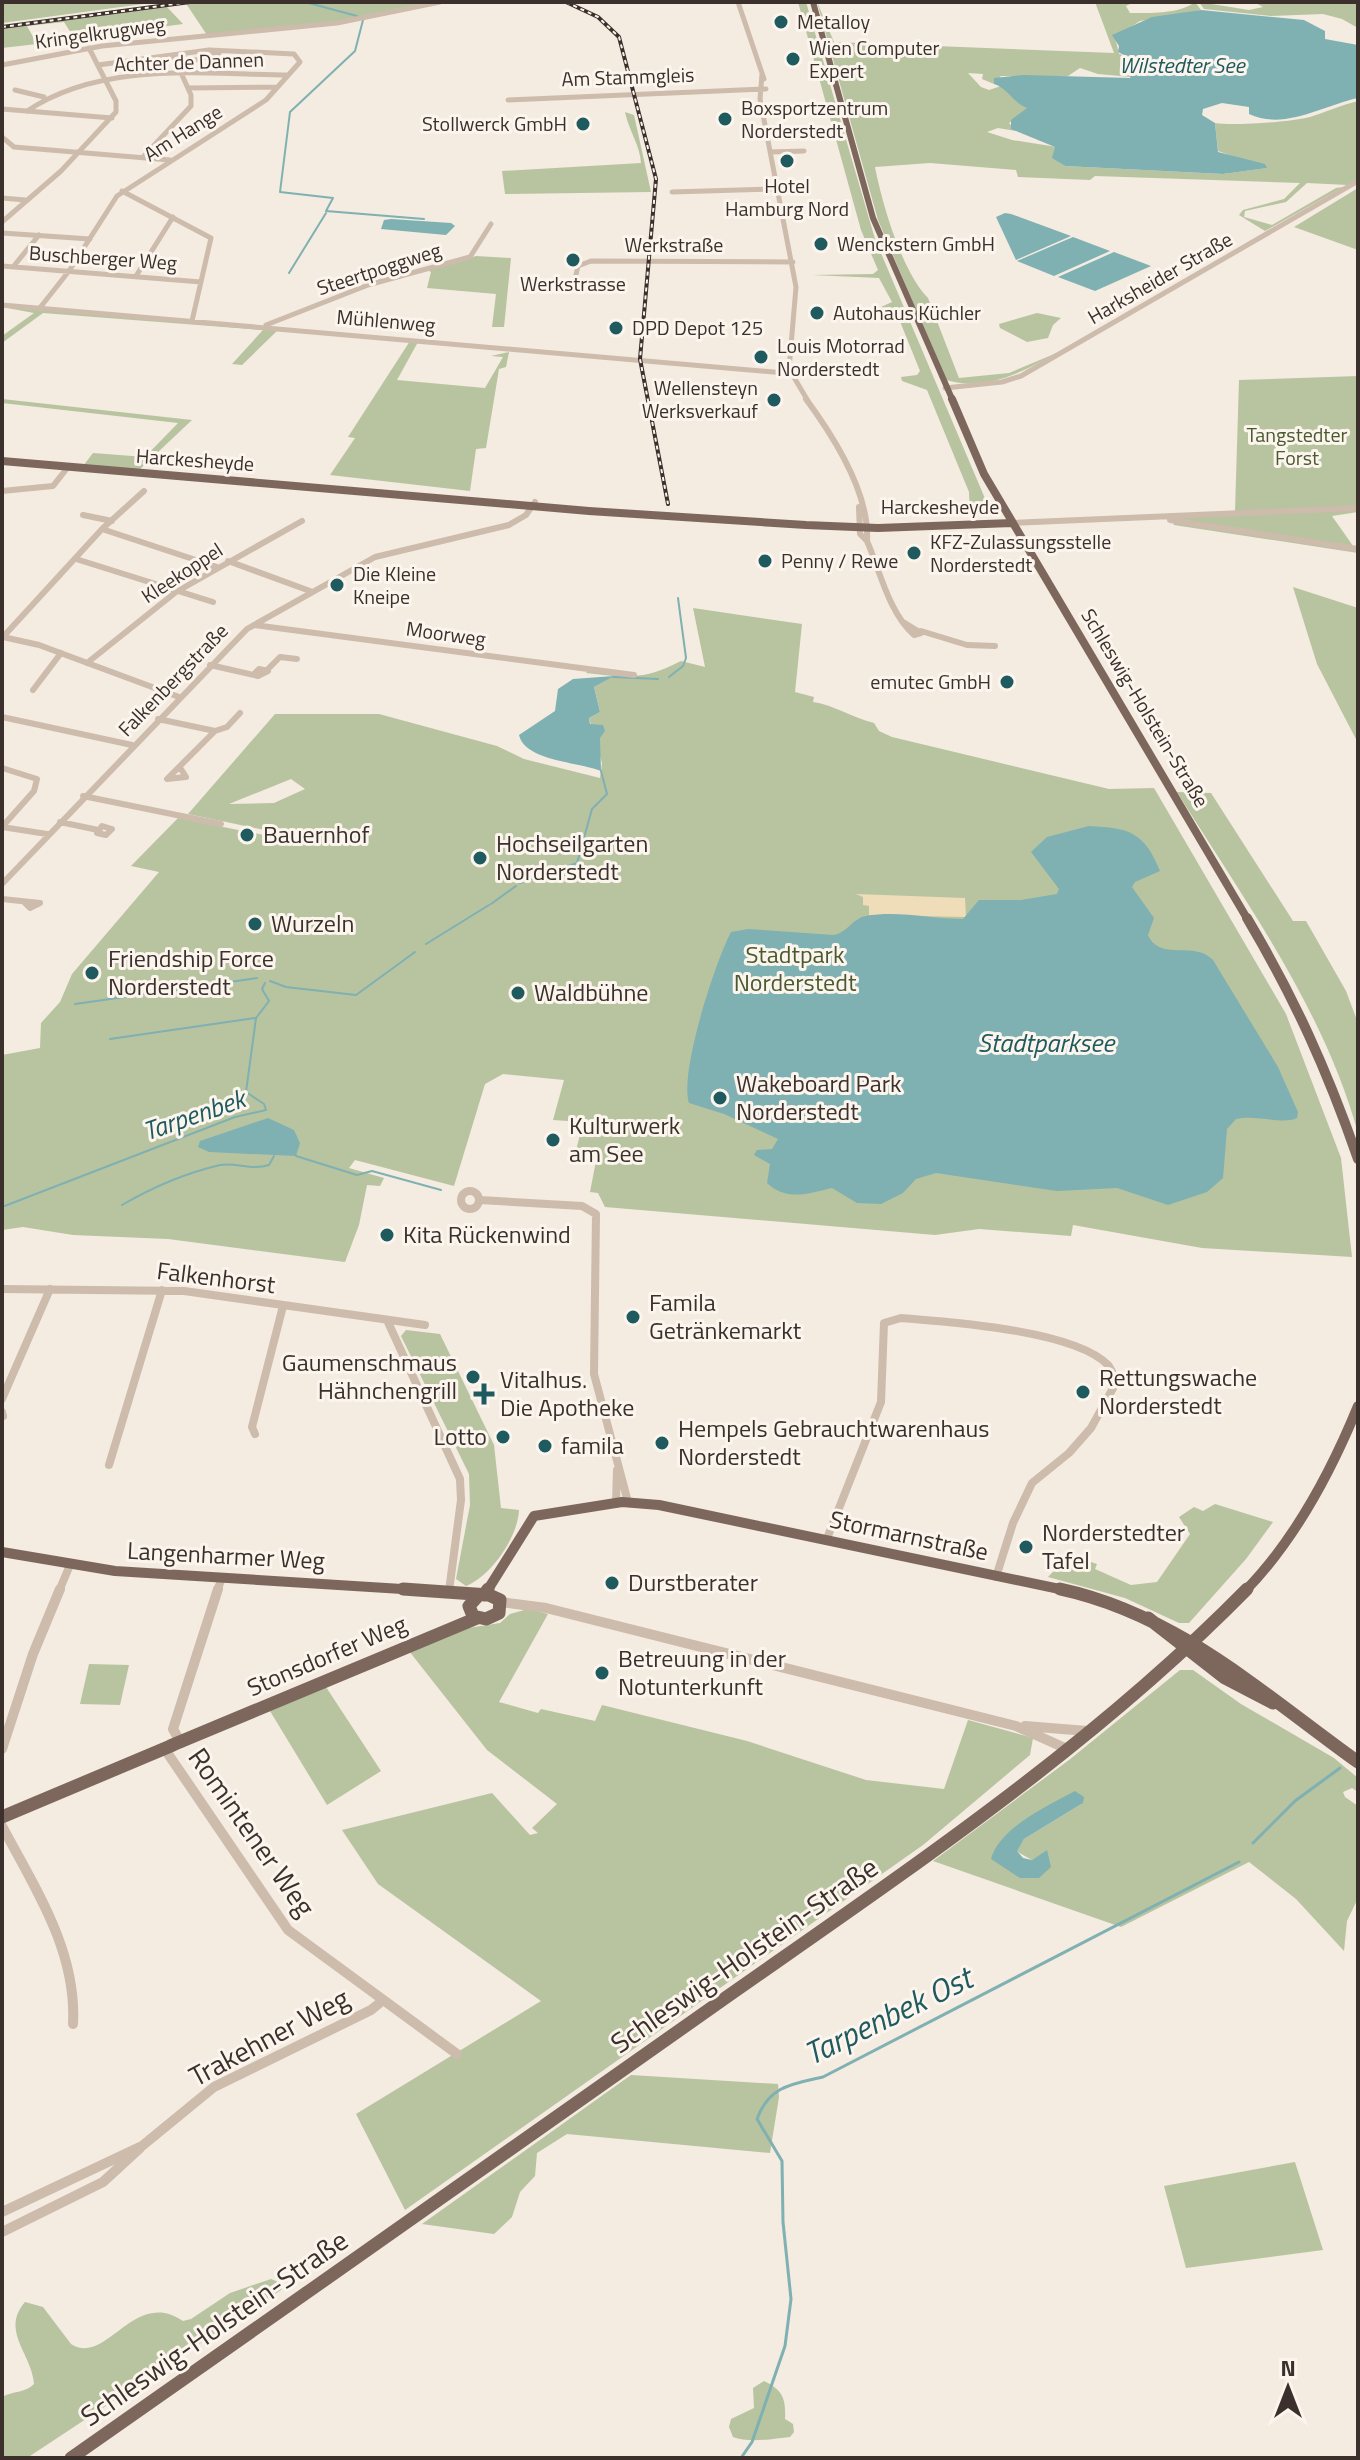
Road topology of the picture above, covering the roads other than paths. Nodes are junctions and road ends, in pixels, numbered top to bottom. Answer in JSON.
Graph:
{"nodes":[{"id":1,"x":440,"y":2,"type":"edge"},
{"id":2,"x":738,"y":2,"type":"edge"},
{"id":3,"x":813,"y":2,"type":"edge"},
{"id":4,"x":89,"y":48,"type":"junction"},
{"id":5,"x":2,"y":65,"type":"edge"},
{"id":6,"x":98,"y":65,"type":"junction"},
{"id":7,"x":182,"y":75,"type":"junction"},
{"id":8,"x":288,"y":75,"type":"junction"},
{"id":9,"x":105,"y":81,"type":"junction"},
{"id":10,"x":277,"y":87,"type":"junction"},
{"id":11,"x":188,"y":88,"type":"junction"},
{"id":12,"x":15,"y":90,"type":"dead end"},
{"id":13,"x":763,"y":90,"type":"junction"},
{"id":14,"x":45,"y":97,"type":"junction"},
{"id":15,"x":509,"y":100,"type":"dead end"},
{"id":16,"x":2,"y":109,"type":"edge"},
{"id":17,"x":27,"y":111,"type":"junction"},
{"id":18,"x":112,"y":118,"type":"junction"},
{"id":19,"x":2,"y":137,"type":"edge"},
{"id":20,"x":804,"y":151,"type":"dead end"},
{"id":21,"x":80,"y":152,"type":"junction"},
{"id":22,"x":770,"y":152,"type":"junction"},
{"id":23,"x":143,"y":157,"type":"junction"},
{"id":24,"x":170,"y":160,"type":"junction"},
{"id":25,"x":1358,"y":181,"type":"edge"},
{"id":26,"x":777,"y":189,"type":"junction"},
{"id":27,"x":122,"y":191,"type":"junction"},
{"id":28,"x":672,"y":192,"type":"dead end"},
{"id":29,"x":2,"y":198,"type":"edge"},
{"id":30,"x":25,"y":200,"type":"junction"},
{"id":31,"x":173,"y":217,"type":"junction"},
{"id":32,"x":2,"y":222,"type":"edge"},
{"id":33,"x":491,"y":224,"type":"dead end"},
{"id":34,"x":2,"y":233,"type":"edge"},
{"id":35,"x":39,"y":235,"type":"junction"},
{"id":36,"x":90,"y":239,"type":"junction"},
{"id":37,"x":793,"y":262,"type":"junction"},
{"id":38,"x":2,"y":266,"type":"edge"},
{"id":39,"x":13,"y":267,"type":"junction"},
{"id":40,"x":69,"y":271,"type":"junction"},
{"id":41,"x":136,"y":276,"type":"junction"},
{"id":42,"x":201,"y":282,"type":"junction"},
{"id":43,"x":579,"y":286,"type":"dead end"},
{"id":44,"x":2,"y":305,"type":"edge"},
{"id":45,"x":39,"y":309,"type":"junction"},
{"id":46,"x":192,"y":321,"type":"junction"},
{"id":47,"x":262,"y":326,"type":"junction"},
{"id":48,"x":793,"y":372,"type":"junction"},
{"id":49,"x":945,"y":386,"type":"junction"},
{"id":50,"x":2,"y":461,"type":"edge"},
{"id":51,"x":68,"y":467,"type":"junction"},
{"id":52,"x":2,"y":491,"type":"edge"},
{"id":53,"x":144,"y":491,"type":"dead end"},
{"id":54,"x":534,"y":504,"type":"junction"},
{"id":55,"x":1358,"y":508,"type":"edge"},
{"id":56,"x":83,"y":515,"type":"dead end"},
{"id":57,"x":1149,"y":517,"type":"junction"},
{"id":58,"x":112,"y":521,"type":"junction"},
{"id":59,"x":302,"y":521,"type":"dead end"},
{"id":60,"x":1012,"y":523,"type":"junction"},
{"id":61,"x":863,"y":525,"type":"junction"},
{"id":62,"x":102,"y":529,"type":"junction"},
{"id":63,"x":1358,"y":549,"type":"edge"},
{"id":64,"x":76,"y":559,"type":"junction"},
{"id":65,"x":228,"y":561,"type":"junction"},
{"id":66,"x":217,"y":567,"type":"junction"},
{"id":67,"x":310,"y":591,"type":"junction"},
{"id":68,"x":176,"y":592,"type":"junction"},
{"id":69,"x":213,"y":602,"type":"dead end"},
{"id":70,"x":253,"y":625,"type":"junction"},
{"id":71,"x":2,"y":638,"type":"edge"},
{"id":72,"x":995,"y":646,"type":"dead end"},
{"id":73,"x":61,"y":653,"type":"junction"},
{"id":74,"x":297,"y":659,"type":"dead end"},
{"id":75,"x":87,"y":663,"type":"junction"},
{"id":76,"x":210,"y":665,"type":"junction"},
{"id":77,"x":634,"y":675,"type":"dead end"},
{"id":78,"x":33,"y":690,"type":"dead end"},
{"id":79,"x":179,"y":697,"type":"junction"},
{"id":80,"x":240,"y":713,"type":"dead end"},
{"id":81,"x":2,"y":717,"type":"edge"},
{"id":82,"x":158,"y":719,"type":"junction"},
{"id":83,"x":215,"y":731,"type":"junction"},
{"id":84,"x":132,"y":745,"type":"junction"},
{"id":85,"x":2,"y":768,"type":"edge"},
{"id":86,"x":181,"y":769,"type":"dead end"},
{"id":87,"x":83,"y":796,"type":"junction"},
{"id":88,"x":60,"y":822,"type":"junction"},
{"id":89,"x":221,"y":824,"type":"dead end"},
{"id":90,"x":2,"y":827,"type":"edge"},
{"id":91,"x":98,"y":830,"type":"dead end"},
{"id":92,"x":47,"y":834,"type":"junction"},
{"id":93,"x":2,"y":884,"type":"edge"},
{"id":94,"x":2,"y":899,"type":"edge"},
{"id":95,"x":24,"y":902,"type":"dead end"},
{"id":96,"x":1358,"y":1159,"type":"edge"},
{"id":97,"x":480,"y":1200,"type":"dead end"},
{"id":98,"x":2,"y":1289,"type":"edge"},
{"id":99,"x":50,"y":1289,"type":"junction"},
{"id":100,"x":162,"y":1290,"type":"junction"},
{"id":101,"x":283,"y":1306,"type":"junction"},
{"id":102,"x":387,"y":1320,"type":"junction"},
{"id":103,"x":396,"y":1342,"type":"junction"},
{"id":104,"x":2,"y":1399,"type":"edge"},
{"id":105,"x":1358,"y":1406,"type":"edge"},
{"id":106,"x":255,"y":1434,"type":"dead end"},
{"id":107,"x":109,"y":1465,"type":"dead end"},
{"id":108,"x":622,"y":1499,"type":"junction"},
{"id":109,"x":826,"y":1541,"type":"junction"},
{"id":110,"x":2,"y":1552,"type":"edge"},
{"id":111,"x":70,"y":1565,"type":"junction"},
{"id":112,"x":996,"y":1577,"type":"junction"},
{"id":113,"x":222,"y":1578,"type":"junction"},
{"id":114,"x":449,"y":1592,"type":"junction"},
{"id":115,"x":485,"y":1604,"type":"junction"},
{"id":116,"x":1189,"y":1645,"type":"junction"},
{"id":117,"x":1016,"y":1726,"type":"junction"},
{"id":118,"x":1087,"y":1731,"type":"junction"},
{"id":119,"x":173,"y":1744,"type":"junction"},
{"id":120,"x":1065,"y":1748,"type":"junction"},
{"id":121,"x":2,"y":1749,"type":"edge"},
{"id":122,"x":1358,"y":1762,"type":"edge"},
{"id":123,"x":2,"y":1817,"type":"edge"},
{"id":124,"x":2,"y":1826,"type":"edge"},
{"id":125,"x":382,"y":2001,"type":"junction"},
{"id":126,"x":73,"y":2024,"type":"dead end"},
{"id":127,"x":457,"y":2054,"type":"dead end"},
{"id":128,"x":142,"y":2146,"type":"junction"},
{"id":129,"x":2,"y":2212,"type":"edge"},
{"id":130,"x":2,"y":2232,"type":"edge"},
{"id":131,"x":71,"y":2458,"type":"edge"}],
"edges":[{"from":1,"to":4,"type":"street","name":"Kringelkrugweg"},
{"from":2,"to":13,"type":"street"},
{"from":3,"to":49,"type":"main road","name":"Schleswig-Holstein-Straße"},
{"from":4,"to":5,"type":"street","name":"Kringelkrugweg"},
{"from":4,"to":6,"type":"street"},
{"from":6,"to":8,"type":"street"},
{"from":6,"to":9,"type":"street"},
{"from":7,"to":8,"type":"street","name":"Achter de Dannen"},
{"from":7,"to":9,"type":"street","name":"Achter de Dannen"},
{"from":7,"to":11,"type":"street"},
{"from":8,"to":10,"type":"street","name":"Am Hange"},
{"from":9,"to":14,"type":"street","name":"Achter de Dannen"},
{"from":9,"to":18,"type":"street"},
{"from":10,"to":11,"type":"street"},
{"from":10,"to":24,"type":"street","name":"Am Hange"},
{"from":11,"to":23,"type":"street"},
{"from":12,"to":14,"type":"street","name":"Achter de Dannen"},
{"from":13,"to":15,"type":"street","name":"Am Stammgleis"},
{"from":13,"to":22,"type":"street"},
{"from":14,"to":17,"type":"street","name":"Achter de Dannen"},
{"from":16,"to":17,"type":"street"},
{"from":17,"to":18,"type":"street"},
{"from":18,"to":21,"type":"street"},
{"from":19,"to":21,"type":"street"},
{"from":20,"to":22,"type":"street"},
{"from":21,"to":23,"type":"street"},
{"from":21,"to":30,"type":"street"},
{"from":22,"to":26,"type":"street"},
{"from":23,"to":24,"type":"street"},
{"from":24,"to":27,"type":"street","name":"Am Hange"},
{"from":25,"to":49,"type":"street","name":"Harksheider Straße"},
{"from":26,"to":28,"type":"street"},
{"from":26,"to":37,"type":"street"},
{"from":27,"to":31,"type":"street"},
{"from":27,"to":36,"type":"street","name":"Am Hange"},
{"from":29,"to":30,"type":"street"},
{"from":30,"to":32,"type":"street"},
{"from":31,"to":41,"type":"street"},
{"from":31,"to":42,"type":"street"},
{"from":33,"to":47,"type":"street","name":"Steertpoggweg"},
{"from":34,"to":35,"type":"street"},
{"from":35,"to":36,"type":"street"},
{"from":35,"to":39,"type":"street"},
{"from":36,"to":40,"type":"street","name":"Am Hange"},
{"from":37,"to":43,"type":"street","name":"Werkstraße"},
{"from":37,"to":48,"type":"street"},
{"from":38,"to":39,"type":"street","name":"Buschberger Weg"},
{"from":39,"to":40,"type":"street","name":"Buschberger Weg"},
{"from":40,"to":41,"type":"street","name":"Buschberger Weg"},
{"from":40,"to":45,"type":"street","name":"Am Hange"},
{"from":41,"to":42,"type":"street","name":"Buschberger Weg"},
{"from":42,"to":46,"type":"street"},
{"from":44,"to":45,"type":"street","name":"Mühlenweg"},
{"from":45,"to":46,"type":"street","name":"Mühlenweg"},
{"from":46,"to":47,"type":"street","name":"Mühlenweg"},
{"from":47,"to":48,"type":"street","name":"Mühlenweg"},
{"from":48,"to":61,"type":"street"},
{"from":49,"to":60,"type":"main road","name":"Schleswig-Holstein-Straße"},
{"from":50,"to":51,"type":"main road","name":"Harckesheyde"},
{"from":51,"to":52,"type":"street"},
{"from":51,"to":54,"type":"main road","name":"Harckesheyde"},
{"from":53,"to":58,"type":"street"},
{"from":54,"to":61,"type":"main road","name":"Harckesheyde"},
{"from":54,"to":67,"type":"street","name":"Falkenbergstraße"},
{"from":55,"to":57,"type":"street"},
{"from":56,"to":58,"type":"street"},
{"from":57,"to":60,"type":"street"},
{"from":57,"to":63,"type":"street"},
{"from":58,"to":62,"type":"street"},
{"from":59,"to":65,"type":"street","name":"Kleekoppel"},
{"from":60,"to":61,"type":"main road","name":"Harckesheyde"},
{"from":60,"to":96,"type":"main road","name":"Schleswig-Holstein-Straße"},
{"from":61,"to":72,"type":"street"},
{"from":62,"to":64,"type":"street"},
{"from":62,"to":66,"type":"street"},
{"from":64,"to":68,"type":"street"},
{"from":64,"to":71,"type":"street"},
{"from":65,"to":66,"type":"street","name":"Kleekoppel"},
{"from":65,"to":67,"type":"street"},
{"from":66,"to":68,"type":"street","name":"Kleekoppel"},
{"from":67,"to":70,"type":"street","name":"Falkenbergstraße"},
{"from":68,"to":69,"type":"street"},
{"from":68,"to":75,"type":"street","name":"Kleekoppel"},
{"from":70,"to":76,"type":"street","name":"Falkenbergstraße"},
{"from":70,"to":77,"type":"street","name":"Moorweg"},
{"from":71,"to":73,"type":"street"},
{"from":73,"to":75,"type":"street"},
{"from":73,"to":78,"type":"street"},
{"from":74,"to":76,"type":"street"},
{"from":75,"to":79,"type":"street"},
{"from":76,"to":79,"type":"street","name":"Falkenbergstraße"},
{"from":79,"to":82,"type":"street","name":"Falkenbergstraße"},
{"from":80,"to":83,"type":"street"},
{"from":81,"to":84,"type":"street"},
{"from":82,"to":83,"type":"street"},
{"from":82,"to":84,"type":"street","name":"Falkenbergstraße"},
{"from":83,"to":86,"type":"street"},
{"from":84,"to":87,"type":"street","name":"Falkenbergstraße"},
{"from":85,"to":90,"type":"street"},
{"from":87,"to":88,"type":"street","name":"Falkenbergstraße"},
{"from":87,"to":89,"type":"street"},
{"from":88,"to":91,"type":"street"},
{"from":88,"to":92,"type":"street","name":"Falkenbergstraße"},
{"from":90,"to":92,"type":"street"},
{"from":92,"to":93,"type":"street","name":"Falkenbergstraße"},
{"from":94,"to":95,"type":"street"},
{"from":97,"to":108,"type":"street"},
{"from":98,"to":99,"type":"street","name":"Falkenhorst"},
{"from":99,"to":100,"type":"street","name":"Falkenhorst"},
{"from":99,"to":104,"type":"street"},
{"from":100,"to":101,"type":"street","name":"Falkenhorst"},
{"from":100,"to":107,"type":"street"},
{"from":101,"to":102,"type":"street","name":"Falkenhorst"},
{"from":101,"to":106,"type":"street"},
{"from":102,"to":103,"type":"street"},
{"from":102,"to":103,"type":"street","name":"Falkenhorst"},
{"from":103,"to":114,"type":"street"},
{"from":105,"to":116,"type":"main road","name":"Schleswig-Holstein-Straße"},
{"from":108,"to":109,"type":"main road","name":"Stormarnstraße"},
{"from":108,"to":115,"type":"main road","name":"Stormarnstraße"},
{"from":109,"to":112,"type":"main road","name":"Stormarnstraße"},
{"from":109,"to":112,"type":"street"},
{"from":110,"to":111,"type":"main road","name":"Langenharmer Weg"},
{"from":111,"to":113,"type":"main road","name":"Langenharmer Weg"},
{"from":111,"to":121,"type":"street"},
{"from":112,"to":116,"type":"main road","name":"Stormarnstraße"},
{"from":113,"to":114,"type":"main road","name":"Langenharmer Weg"},
{"from":113,"to":119,"type":"street","name":"Romintener Weg"},
{"from":114,"to":115,"type":"main road","name":"Langenharmer Weg"},
{"from":115,"to":117,"type":"street"},
{"from":115,"to":119,"type":"main road","name":"Stonsdorfer Weg"},
{"from":116,"to":118,"type":"main road","name":"Schleswig-Holstein-Straße"},
{"from":116,"to":122,"type":"main road","name":"Stormarnstraße"},
{"from":117,"to":118,"type":"street"},
{"from":117,"to":120,"type":"street"},
{"from":118,"to":120,"type":"main road","name":"Schleswig-Holstein-Straße"},
{"from":119,"to":123,"type":"main road","name":"Stonsdorfer Weg"},
{"from":119,"to":125,"type":"street","name":"Romintener Weg"},
{"from":120,"to":131,"type":"main road","name":"Schleswig-Holstein-Straße"},
{"from":124,"to":126,"type":"street"},
{"from":125,"to":127,"type":"street","name":"Romintener Weg"},
{"from":125,"to":128,"type":"street","name":"Trakehner Weg"},
{"from":128,"to":129,"type":"street","name":"Trakehner Weg"},
{"from":128,"to":130,"type":"street","name":"Trakehner Weg"}]}
